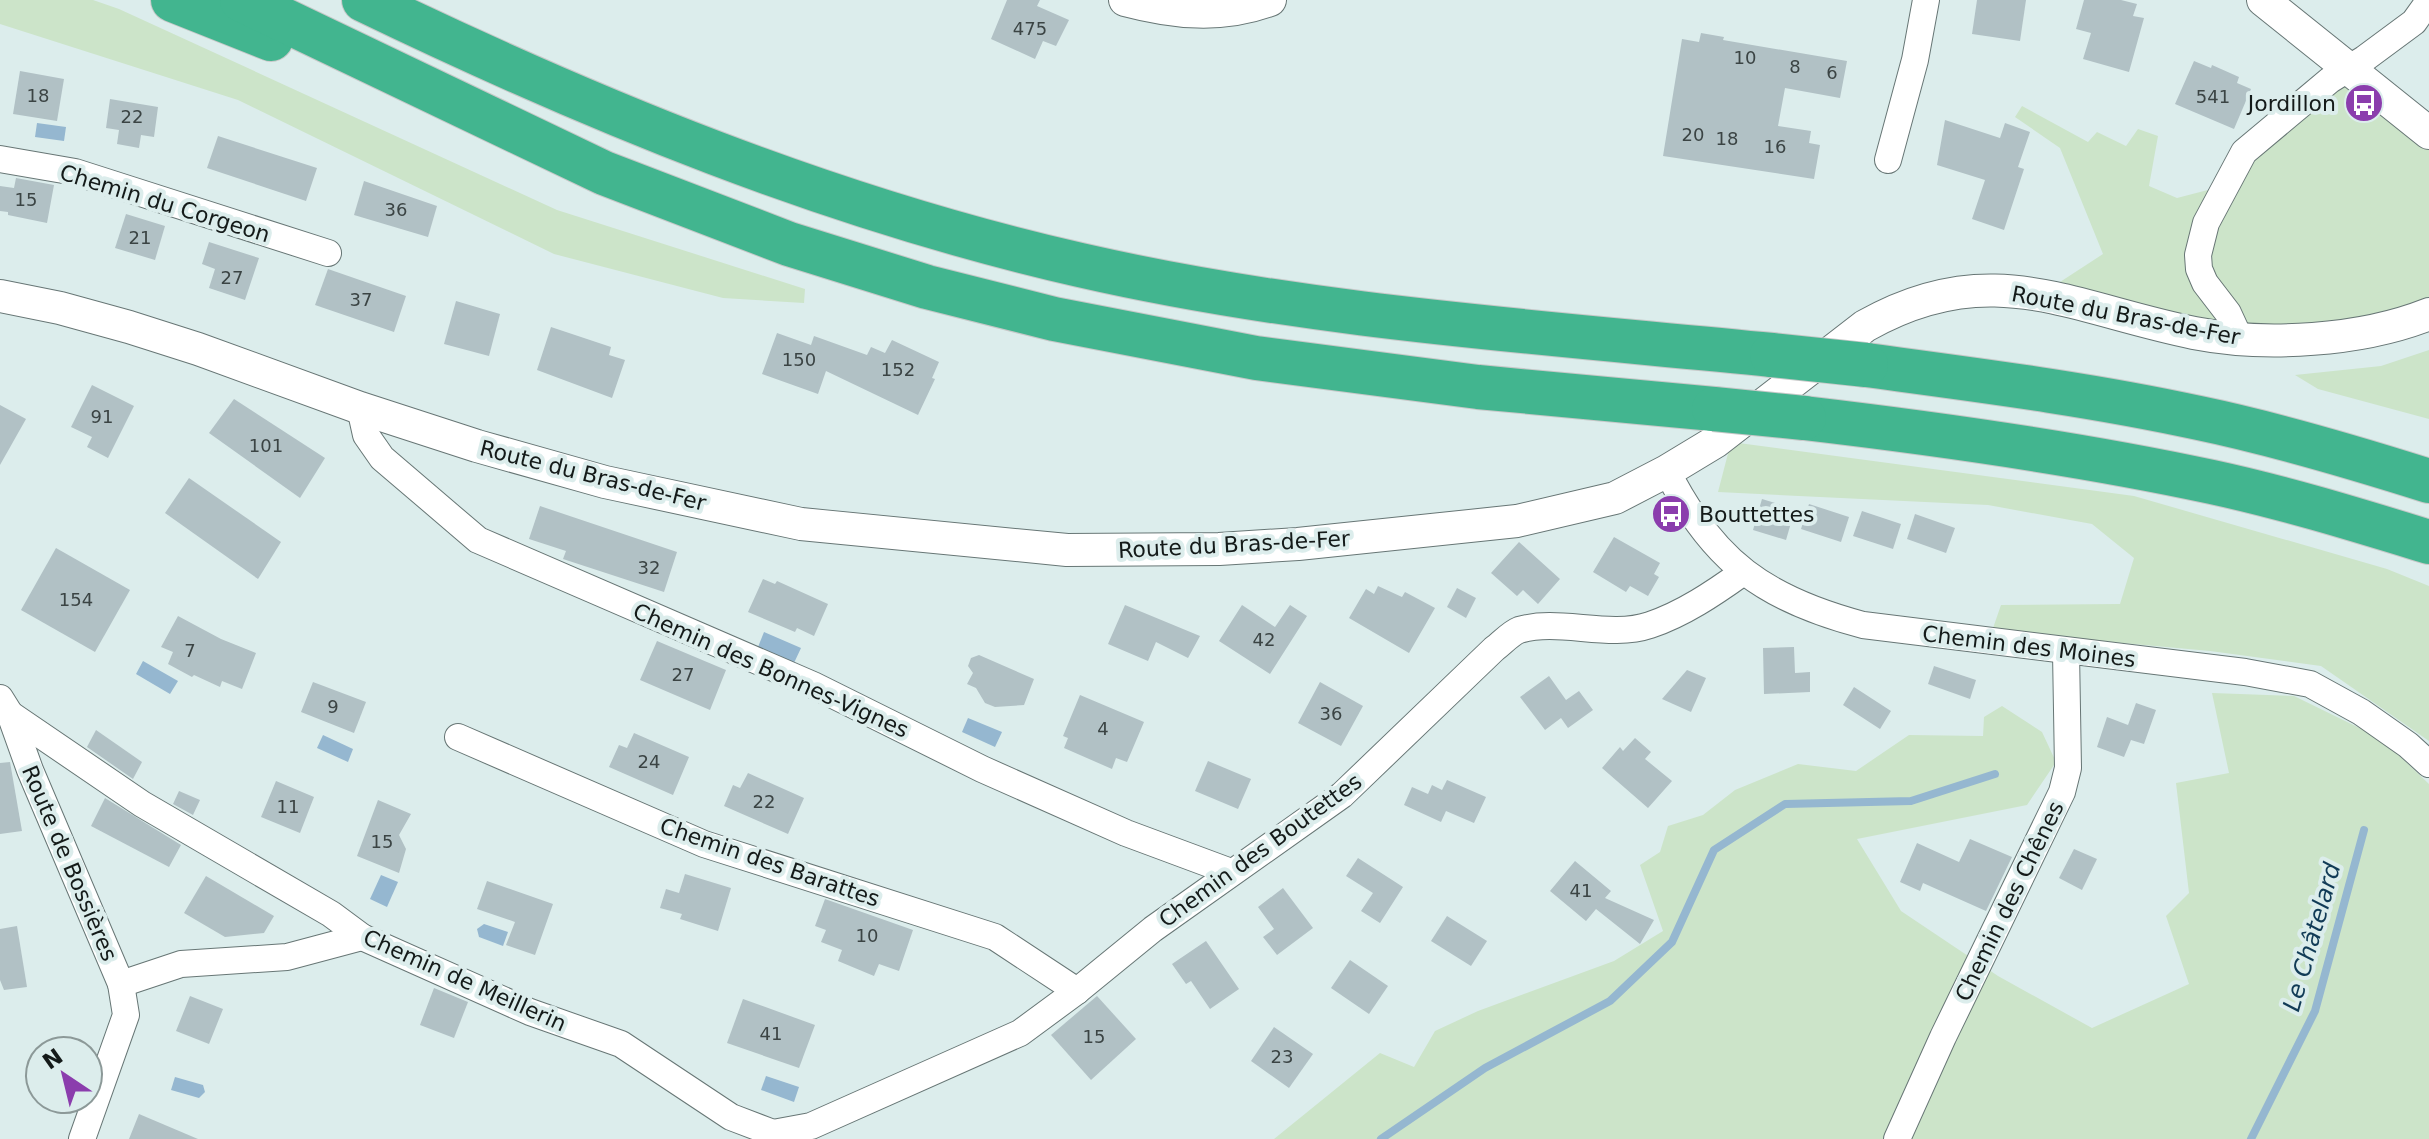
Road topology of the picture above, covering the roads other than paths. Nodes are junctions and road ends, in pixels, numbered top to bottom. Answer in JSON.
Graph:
{"nodes":[{"id":1,"x":173,"y":0,"type":"edge"},
{"id":2,"x":242,"y":0,"type":"edge"},
{"id":3,"x":364,"y":0,"type":"edge"},
{"id":4,"x":1125,"y":0,"type":"edge"},
{"id":5,"x":1270,"y":0,"type":"edge"},
{"id":6,"x":1926,"y":0,"type":"edge"},
{"id":7,"x":2263,"y":0,"type":"edge"},
{"id":8,"x":2429,"y":1,"type":"edge"},
{"id":9,"x":2349,"y":68,"type":"junction"},
{"id":10,"x":2429,"y":133,"type":"edge"},
{"id":11,"x":0,"y":159,"type":"edge"},
{"id":12,"x":1888,"y":160,"type":"dead end"},
{"id":13,"x":604,"y":173,"type":"junction"},
{"id":14,"x":328,"y":253,"type":"dead end"},
{"id":15,"x":0,"y":296,"type":"edge"},
{"id":16,"x":2429,"y":314,"type":"edge"},
{"id":17,"x":2240,"y":339,"type":"junction"},
{"id":18,"x":360,"y":408,"type":"junction"},
{"id":19,"x":1667,"y":471,"type":"junction"},
{"id":20,"x":2429,"y":481,"type":"edge"},
{"id":21,"x":2429,"y":542,"type":"edge"},
{"id":22,"x":1742,"y":573,"type":"junction"},
{"id":23,"x":2066,"y":652,"type":"junction"},
{"id":24,"x":5,"y":706,"type":"edge"},
{"id":25,"x":458,"y":737,"type":"dead end"},
{"id":26,"x":2429,"y":764,"type":"edge"},
{"id":27,"x":1231,"y":872,"type":"junction"},
{"id":28,"x":362,"y":937,"type":"junction"},
{"id":29,"x":121,"y":984,"type":"junction"},
{"id":30,"x":1077,"y":991,"type":"junction"},
{"id":31,"x":811,"y":1126,"type":"joint"},
{"id":32,"x":82,"y":1139,"type":"edge"},
{"id":33,"x":1897,"y":1139,"type":"edge"}],
"edges":[{"from":1,"to":13,"type":"highway"},
{"from":2,"to":13,"type":"highway"},
{"from":3,"to":20,"type":"highway","bridge":true},
{"from":4,"to":5,"type":"street"},
{"from":6,"to":12,"type":"street"},
{"from":7,"to":9,"type":"street"},
{"from":8,"to":9,"type":"street"},
{"from":9,"to":10,"type":"street"},
{"from":9,"to":17,"type":"street"},
{"from":11,"to":14,"type":"street","name":"Chemin du Corgeon"},
{"from":13,"to":21,"type":"highway","bridge":true},
{"from":15,"to":18,"type":"street","name":"Route du Bras-de-Fer"},
{"from":16,"to":17,"type":"street","name":"Route du Bras-de-Fer"},
{"from":17,"to":19,"type":"street","name":"Route du Bras-de-Fer"},
{"from":18,"to":19,"type":"street","name":"Route du Bras-de-Fer"},
{"from":18,"to":27,"type":"street","name":"Chemin des Bonnes-Vignes"},
{"from":19,"to":22,"type":"street","name":"Chemin des Moines"},
{"from":22,"to":23,"type":"street","name":"Chemin des Moines"},
{"from":22,"to":27,"type":"street","name":"Chemin des Boutettes"},
{"from":23,"to":26,"type":"street","name":"Chemin des Moines"},
{"from":23,"to":33,"type":"street","name":"Chemin des Chênes"},
{"from":24,"to":28,"type":"street","name":"Chemin de Meillerin"},
{"from":24,"to":29,"type":"street","name":"Route de Bossières"},
{"from":25,"to":30,"type":"street","name":"Chemin des Barattes"},
{"from":27,"to":30,"type":"street","name":"Chemin des Boutettes"},
{"from":28,"to":29,"type":"street","name":"Route de Bossières"},
{"from":28,"to":31,"type":"street","name":"Chemin de Meillerin"},
{"from":29,"to":32,"type":"street","name":"Route de Bossières"},
{"from":30,"to":31,"type":"street","name":"Chemin des Boutettes"}]}
